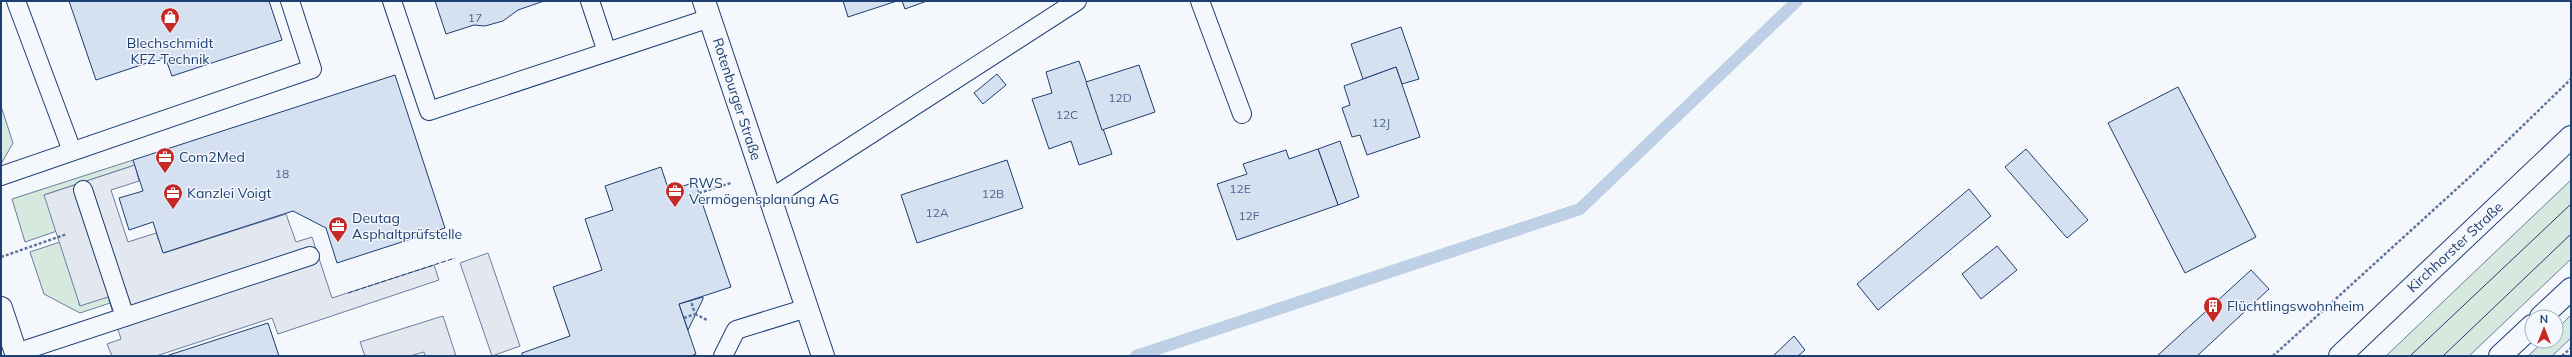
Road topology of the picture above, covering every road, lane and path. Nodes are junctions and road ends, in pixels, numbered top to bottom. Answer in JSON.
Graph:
{"nodes":[{"id":1,"x":16,"y":1,"type":"edge"},
{"id":2,"x":290,"y":1,"type":"edge"},
{"id":3,"x":392,"y":1,"type":"edge"},
{"id":4,"x":590,"y":1,"type":"edge"},
{"id":5,"x":1077,"y":1,"type":"edge"},
{"id":6,"x":1200,"y":1,"type":"edge"},
{"id":7,"x":707,"y":9,"type":"edge"},
{"id":8,"x":607,"y":52,"type":"junction"},
{"id":9,"x":2571,"y":79,"type":"edge"},
{"id":10,"x":1242,"y":114,"type":"dead end"},
{"id":11,"x":2571,"y":138,"type":"edge"},
{"id":12,"x":72,"y":151,"type":"junction"},
{"id":13,"x":1,"y":176,"type":"edge"},
{"id":14,"x":733,"y":182,"type":"dead end"},
{"id":15,"x":83,"y":190,"type":"dead end"},
{"id":16,"x":699,"y":193,"type":"dead end"},
{"id":17,"x":770,"y":199,"type":"junction"},
{"id":18,"x":5,"y":256,"type":"dead end"},
{"id":19,"x":310,"y":256,"type":"dead end"},
{"id":20,"x":1,"y":257,"type":"edge"},
{"id":21,"x":2571,"y":289,"type":"edge"},
{"id":22,"x":691,"y":300,"type":"dead end"},
{"id":23,"x":1,"y":308,"type":"edge"},
{"id":24,"x":807,"y":308,"type":"junction"},
{"id":25,"x":2550,"y":309,"type":"edge"},
{"id":26,"x":695,"y":314,"type":"junction"},
{"id":27,"x":125,"y":317,"type":"junction"},
{"id":28,"x":684,"y":318,"type":"dead end"},
{"id":29,"x":705,"y":319,"type":"dead end"},
{"id":30,"x":2524,"y":334,"type":"edge"},
{"id":31,"x":2571,"y":348,"type":"edge"},
{"id":32,"x":17,"y":354,"type":"edge"},
{"id":33,"x":723,"y":356,"type":"edge"},
{"id":34,"x":823,"y":356,"type":"edge"},
{"id":35,"x":2273,"y":356,"type":"edge"},
{"id":36,"x":2340,"y":356,"type":"edge"},
{"id":37,"x":2500,"y":356,"type":"edge"},
{"id":38,"x":2562,"y":356,"type":"edge"}],
"edges":[{"from":1,"to":12,"type":"lane"},
{"from":2,"to":12,"type":"lane"},
{"from":3,"to":8,"type":"lane"},
{"from":4,"to":8,"type":"lane"},
{"from":5,"to":17,"type":"lane"},
{"from":6,"to":10,"type":"lane"},
{"from":7,"to":8,"type":"lane"},
{"from":7,"to":17,"type":"street","name":"Rotenburger Straße"},
{"from":9,"to":35,"type":"path"},
{"from":11,"to":36,"type":"street","name":"Kirchhorster Straße"},
{"from":12,"to":13,"type":"lane"},
{"from":14,"to":16,"type":"path"},
{"from":15,"to":27,"type":"lane"},
{"from":17,"to":24,"type":"street","name":"Rotenburger Straße"},
{"from":18,"to":20,"type":"path"},
{"from":19,"to":27,"type":"lane"},
{"from":21,"to":25,"type":"street"},
{"from":22,"to":26,"type":"path"},
{"from":23,"to":32,"type":"street"},
{"from":24,"to":33,"type":"lane"},
{"from":24,"to":34,"type":"street","name":"Rotenburger Straße"},
{"from":26,"to":28,"type":"path"},
{"from":26,"to":29,"type":"path"},
{"from":27,"to":32,"type":"lane"},
{"from":30,"to":37,"type":"street"},
{"from":31,"to":38,"type":"path"}]}
